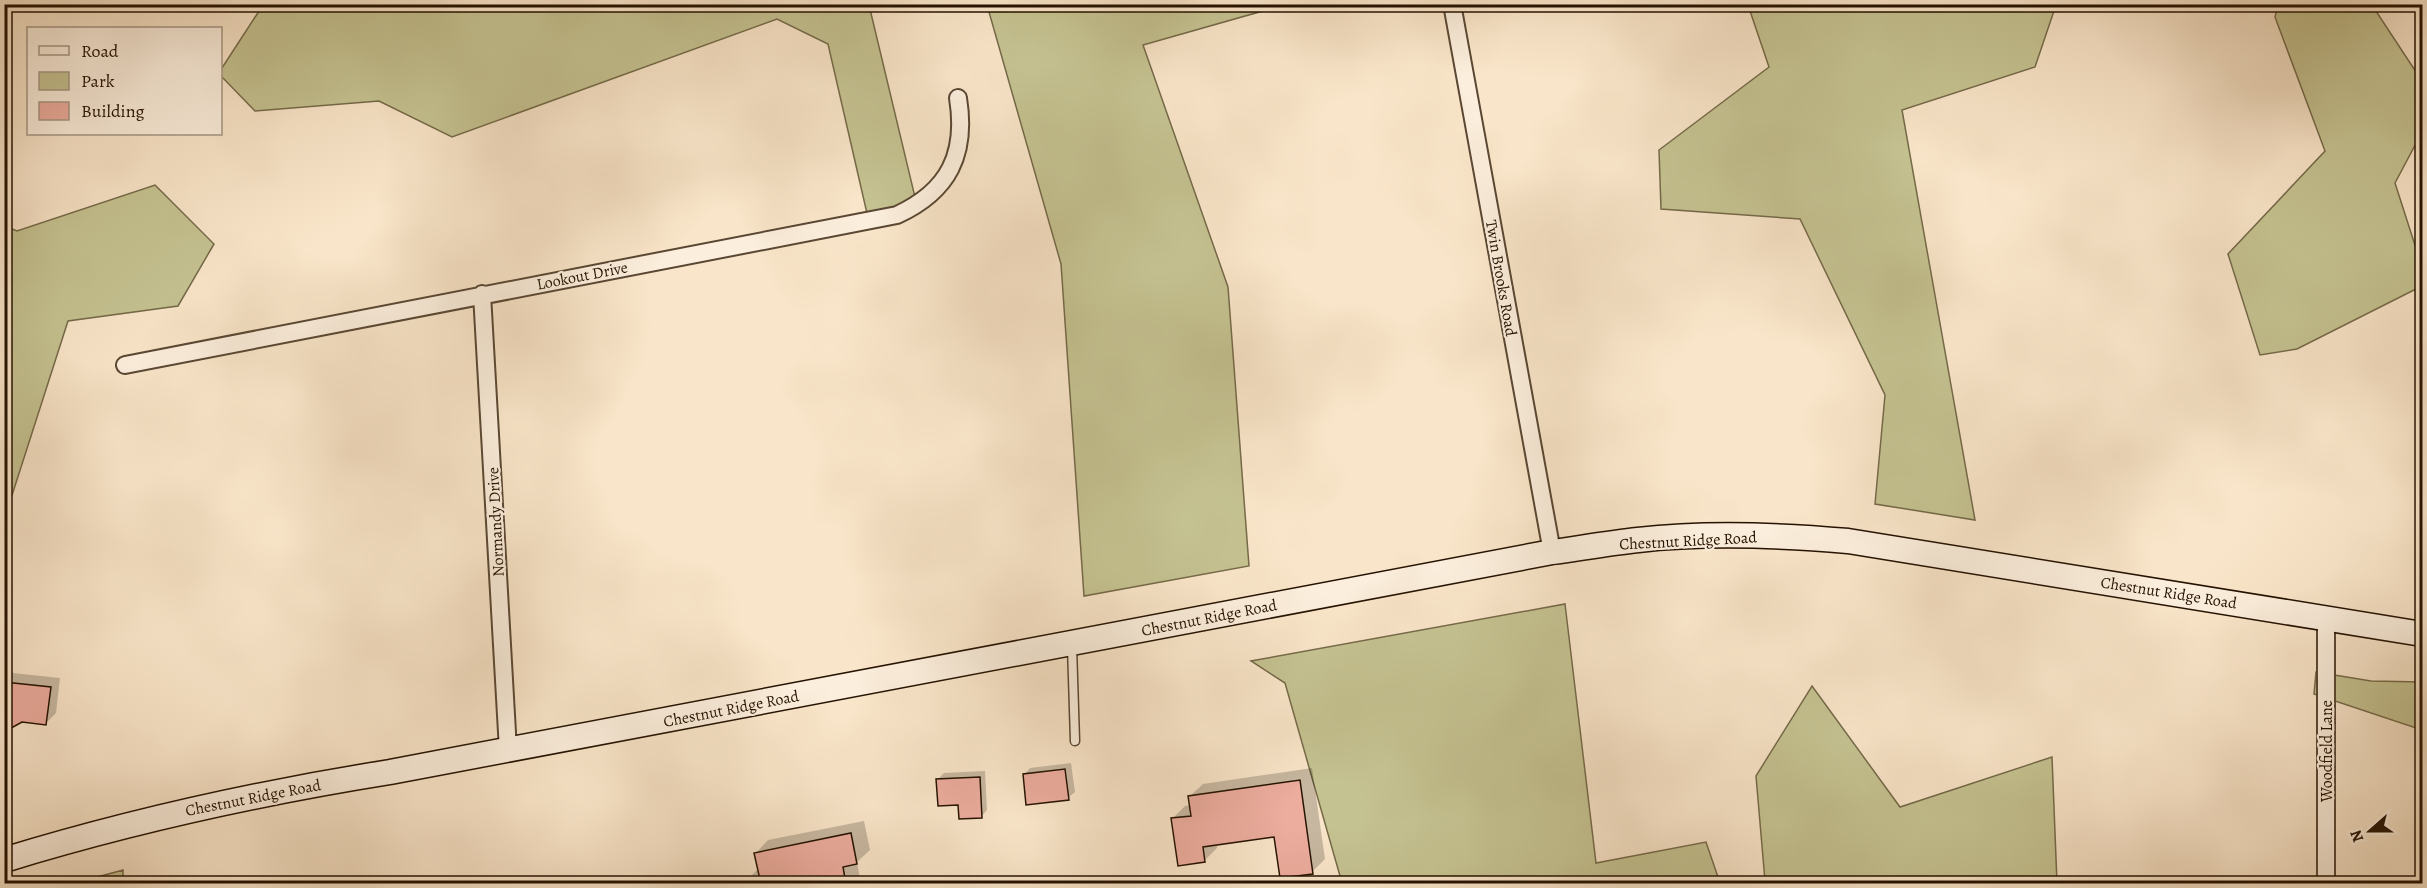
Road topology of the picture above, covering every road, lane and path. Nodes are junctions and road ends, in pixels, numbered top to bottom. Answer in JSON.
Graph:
{"nodes":[{"id":1,"x":1452,"y":4,"type":"edge"},
{"id":2,"x":958,"y":98,"type":"dead end"},
{"id":3,"x":482,"y":294,"type":"junction"},
{"id":4,"x":125,"y":365,"type":"dead end"},
{"id":5,"x":1552,"y":552,"type":"junction"},
{"id":6,"x":2326,"y":618,"type":"junction"},
{"id":7,"x":2422,"y":634,"type":"edge"},
{"id":8,"x":1072,"y":643,"type":"junction"},
{"id":9,"x":1075,"y":741,"type":"dead end"},
{"id":10,"x":508,"y":750,"type":"junction"},
{"id":11,"x":4,"y":860,"type":"edge"},
{"id":12,"x":2326,"y":884,"type":"edge"}],
"edges":[{"from":1,"to":5,"type":"street","name":"Twin Brooks Road"},
{"from":2,"to":3,"type":"street","name":"Lookout Drive"},
{"from":3,"to":4,"type":"street","name":"Lookout Drive"},
{"from":3,"to":10,"type":"street","name":"Normandy Drive"},
{"from":5,"to":6,"type":"main road","name":"Chestnut Ridge Road"},
{"from":5,"to":8,"type":"main road","name":"Chestnut Ridge Road"},
{"from":6,"to":7,"type":"main road","name":"Chestnut Ridge Road"},
{"from":6,"to":12,"type":"street","name":"Woodfield Lane"},
{"from":8,"to":9,"type":"lane"},
{"from":8,"to":10,"type":"main road","name":"Chestnut Ridge Road"},
{"from":10,"to":11,"type":"main road","name":"Chestnut Ridge Road"}]}
